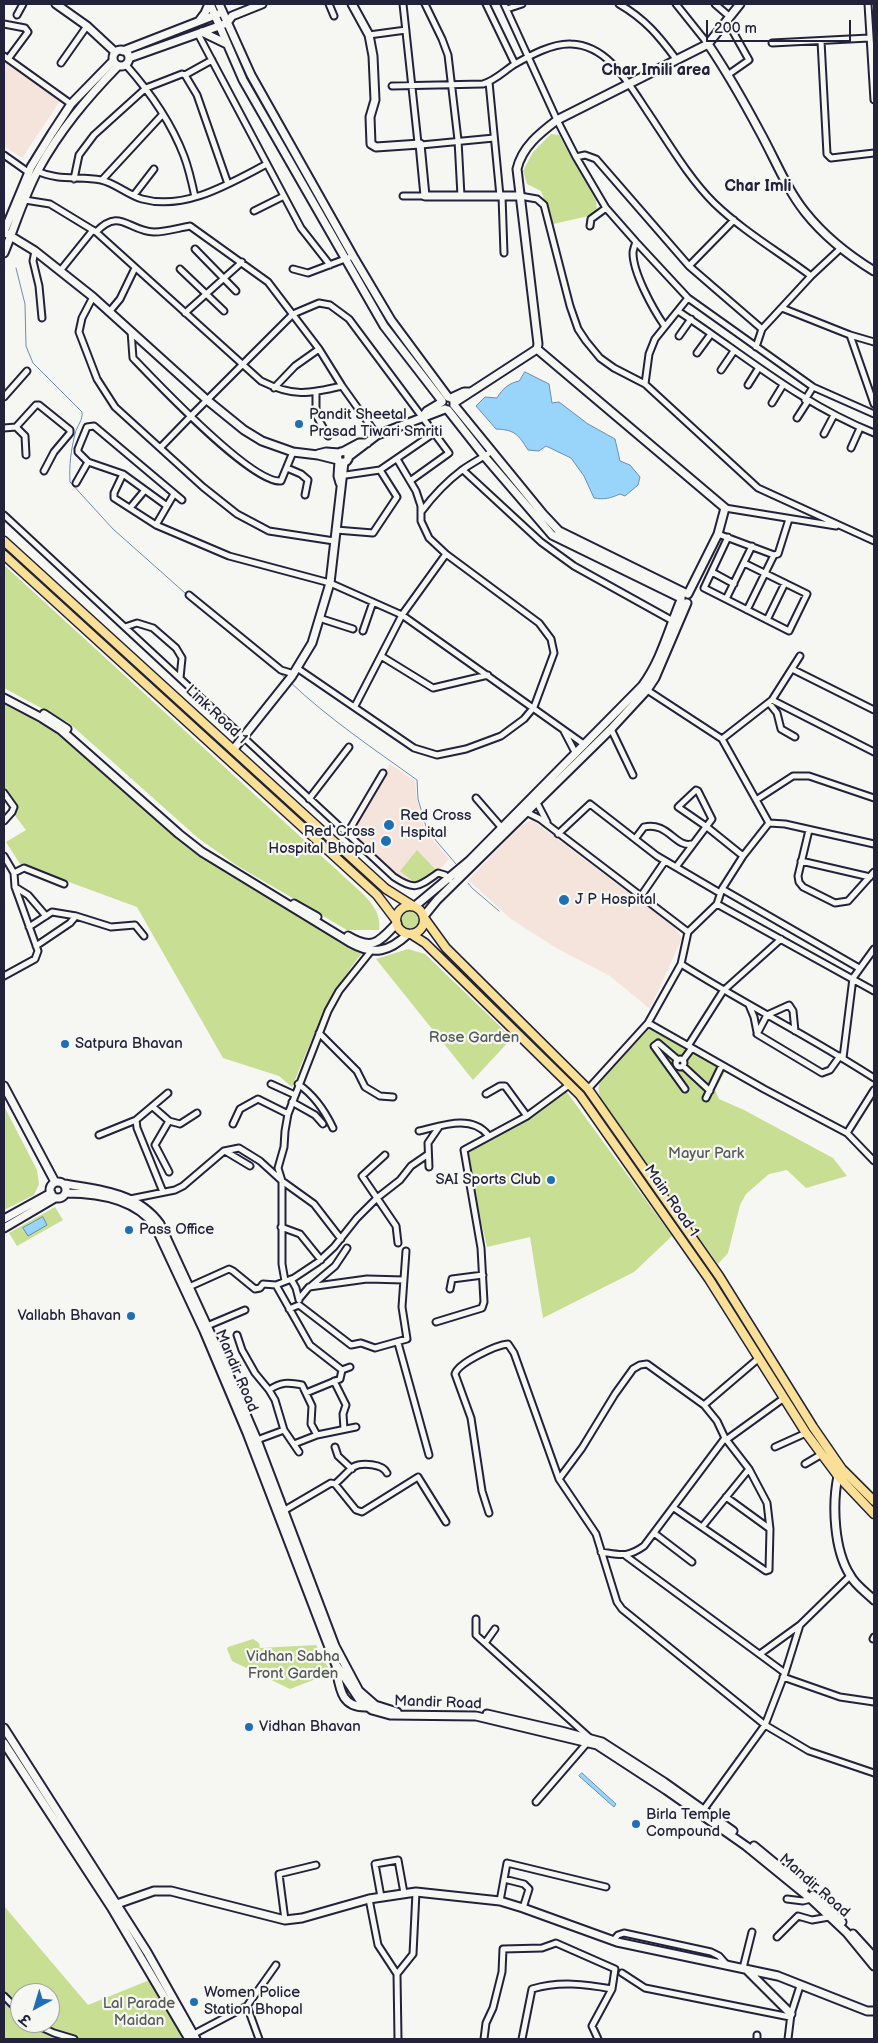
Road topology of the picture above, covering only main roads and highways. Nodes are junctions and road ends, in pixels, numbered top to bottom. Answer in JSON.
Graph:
{"nodes":[{"id":1,"x":4,"y":542,"type":"edge"},
{"id":2,"x":4,"y":555,"type":"edge"},
{"id":3,"x":414,"y":906,"type":"junction"},
{"id":4,"x":424,"y":918,"type":"junction"},
{"id":5,"x":396,"y":922,"type":"junction"},
{"id":6,"x":410,"y":934,"type":"junction"},
{"id":7,"x":874,"y":1501,"type":"edge"},
{"id":8,"x":874,"y":1514,"type":"edge"}],
"edges":[{"from":1,"to":3,"type":"main road","name":"Link Road 1"},
{"from":2,"to":5,"type":"main road","name":"Link Road 1"},
{"from":3,"to":4,"type":"main road","name":"Link Road 1"},
{"from":3,"to":5,"type":"main road"},
{"from":4,"to":6,"type":"main road"},
{"from":4,"to":7,"type":"main road","name":"Main Road 1"},
{"from":5,"to":6,"type":"main road","name":"Link Road 1"},
{"from":6,"to":8,"type":"main road","name":"Main Road 1"}]}
